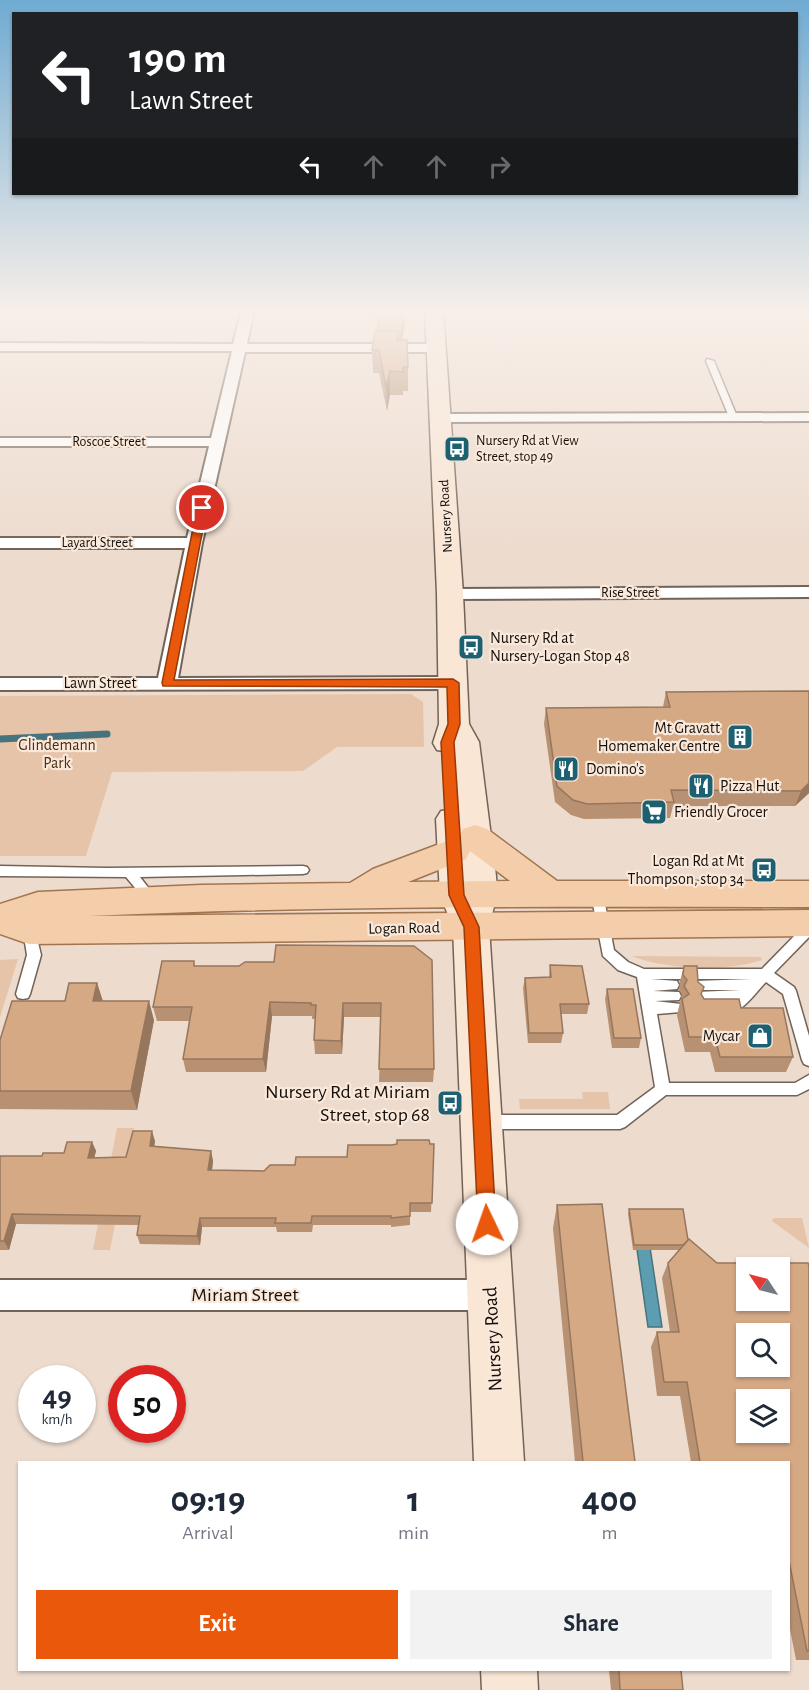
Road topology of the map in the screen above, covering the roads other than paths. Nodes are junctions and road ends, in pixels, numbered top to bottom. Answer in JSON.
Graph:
{"nodes":[{"id":1,"x":230,"y":388,"type":"edge"},
{"id":2,"x":439,"y":388,"type":"edge"},
{"id":3,"x":721,"y":388,"type":"edge"},
{"id":4,"x":809,"y":417,"type":"edge"},
{"id":5,"x":441,"y":418,"type":"junction"},
{"id":6,"x":734,"y":419,"type":"junction"},
{"id":7,"x":0,"y":442,"type":"edge"},
{"id":8,"x":217,"y":442,"type":"junction"},
{"id":9,"x":0,"y":543,"type":"edge"},
{"id":10,"x":194,"y":543,"type":"junction"},
{"id":11,"x":809,"y":592,"type":"edge"},
{"id":12,"x":450,"y":594,"type":"junction"},
{"id":13,"x":168,"y":683,"type":"junction"},
{"id":14,"x":453,"y":683,"type":"junction"},
{"id":15,"x":0,"y":684,"type":"edge"},
{"id":16,"x":464,"y":844,"type":"junction"},
{"id":17,"x":303,"y":870,"type":"dead end"},
{"id":18,"x":0,"y":871,"type":"edge"},
{"id":19,"x":129,"y":872,"type":"junction"},
{"id":20,"x":550,"y":894,"type":"junction"},
{"id":21,"x":809,"y":894,"type":"edge"},
{"id":22,"x":355,"y":895,"type":"junction"},
{"id":23,"x":153,"y":901,"type":"junction"},
{"id":24,"x":470,"y":905,"type":"junction"},
{"id":25,"x":600,"y":910,"type":"junction"},
{"id":26,"x":10,"y":923,"type":"edge"},
{"id":27,"x":809,"y":923,"type":"edge"},
{"id":28,"x":809,"y":929,"type":"edge"},
{"id":29,"x":765,"y":974,"type":"junction"},
{"id":30,"x":754,"y":985,"type":"junction"},
{"id":31,"x":646,"y":991,"type":"junction"},
{"id":32,"x":23,"y":994,"type":"dead end"},
{"id":33,"x":809,"y":1060,"type":"edge"},
{"id":34,"x":809,"y":1081,"type":"edge"},
{"id":35,"x":663,"y":1089,"type":"junction"},
{"id":36,"x":482,"y":1122,"type":"junction"},
{"id":37,"x":0,"y":1295,"type":"edge"},
{"id":38,"x":491,"y":1295,"type":"junction"},
{"id":39,"x":499,"y":1461,"type":"edge"},
{"id":40,"x":509,"y":1671,"type":"edge"},
{"id":41,"x":510,"y":1690,"type":"edge"}],
"edges":[{"from":1,"to":8,"type":"street"},
{"from":2,"to":5,"type":"main road","name":"Nursery Road"},
{"from":3,"to":6,"type":"lane"},
{"from":4,"to":6,"type":"street"},
{"from":5,"to":6,"type":"street"},
{"from":5,"to":12,"type":"main road","name":"Nursery Road"},
{"from":7,"to":8,"type":"street","name":"Roscoe Street"},
{"from":8,"to":10,"type":"street"},
{"from":9,"to":10,"type":"street","name":"Layard Street"},
{"from":10,"to":13,"type":"street"},
{"from":11,"to":12,"type":"street","name":"Rise Street"},
{"from":12,"to":14,"type":"main road","name":"Nursery Road"},
{"from":13,"to":14,"type":"street","name":"Lawn Street"},
{"from":13,"to":15,"type":"street","name":"Lawn Street"},
{"from":14,"to":16,"type":"main road","name":"Nursery Road"},
{"from":16,"to":20,"type":"main road"},
{"from":16,"to":22,"type":"main road"},
{"from":16,"to":24,"type":"main road","name":"Nursery Road"},
{"from":17,"to":19,"type":"lane"},
{"from":18,"to":19,"type":"lane"},
{"from":19,"to":23,"type":"lane"},
{"from":20,"to":24,"type":"main road","name":"Logan Road"},
{"from":20,"to":25,"type":"main road","name":"Logan Road"},
{"from":21,"to":25,"type":"main road","name":"Logan Road"},
{"from":22,"to":23,"type":"main road","name":"Logan Road"},
{"from":22,"to":24,"type":"main road","name":"Logan Road"},
{"from":23,"to":26,"type":"main road","name":"Logan Road"},
{"from":24,"to":25,"type":"main road","name":"Logan Road"},
{"from":24,"to":26,"type":"main road","name":"Logan Road"},
{"from":24,"to":36,"type":"main road","name":"Nursery Road"},
{"from":25,"to":27,"type":"main road","name":"Logan Road"},
{"from":25,"to":31,"type":"lane"},
{"from":26,"to":32,"type":"lane"},
{"from":28,"to":29,"type":"lane"},
{"from":29,"to":30,"type":"lane"},
{"from":29,"to":31,"type":"lane"},
{"from":29,"to":33,"type":"lane"},
{"from":30,"to":30,"type":"lane"},
{"from":31,"to":31,"type":"lane"},
{"from":31,"to":35,"type":"lane"},
{"from":34,"to":35,"type":"lane"},
{"from":35,"to":36,"type":"lane"},
{"from":36,"to":38,"type":"main road","name":"Nursery Road"},
{"from":37,"to":38,"type":"street","name":"Miriam Street"},
{"from":38,"to":39,"type":"main road","name":"Nursery Road"},
{"from":40,"to":41,"type":"main road"}]}
